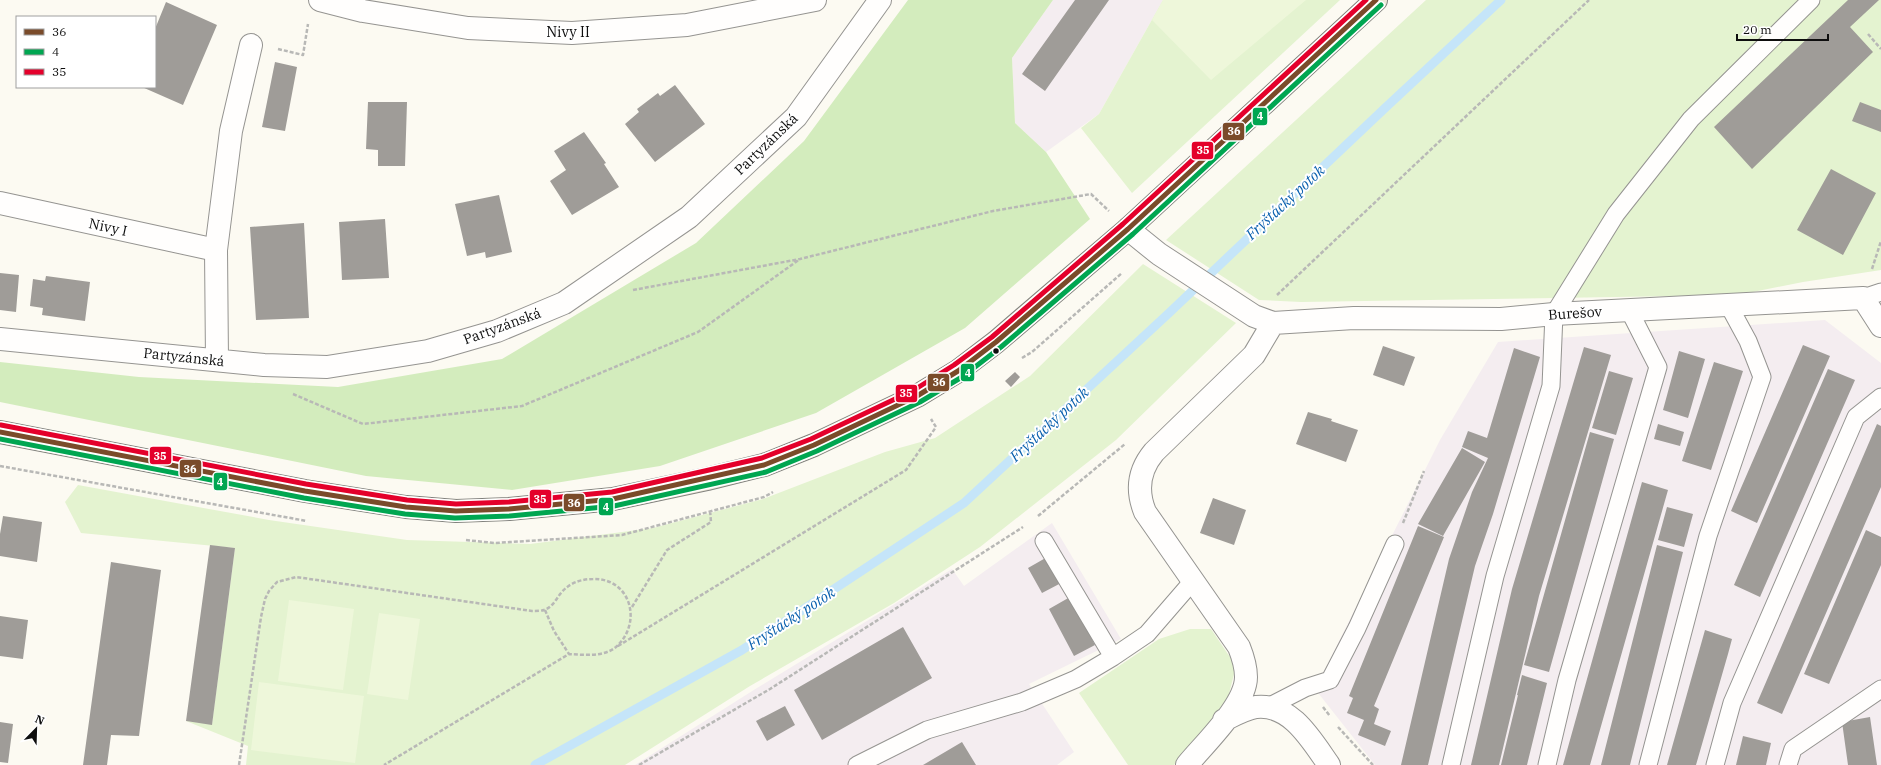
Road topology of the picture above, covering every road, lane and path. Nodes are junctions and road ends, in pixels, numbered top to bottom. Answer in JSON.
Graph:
{"nodes":[{"id":1,"x":320,"y":0,"type":"edge"},
{"id":2,"x":816,"y":0,"type":"edge"},
{"id":3,"x":880,"y":0,"type":"edge"},
{"id":4,"x":1376,"y":0,"type":"edge"},
{"id":5,"x":1588,"y":0,"type":"edge"},
{"id":6,"x":1811,"y":0,"type":"edge"},
{"id":7,"x":309,"y":21,"type":"dead end"},
{"id":8,"x":1868,"y":34,"type":"dead end"},
{"id":9,"x":252,"y":45,"type":"joint"},
{"id":10,"x":1881,"y":49,"type":"edge"},
{"id":11,"x":0,"y":203,"type":"edge"},
{"id":12,"x":1128,"y":228,"type":"junction"},
{"id":13,"x":216,"y":250,"type":"junction"},
{"id":14,"x":1154,"y":251,"type":"junction"},
{"id":15,"x":800,"y":259,"type":"junction"},
{"id":16,"x":632,"y":290,"type":"dead end"},
{"id":17,"x":1872,"y":295,"type":"edge"},
{"id":18,"x":1728,"y":306,"type":"junction"},
{"id":19,"x":1629,"y":310,"type":"junction"},
{"id":20,"x":1554,"y":314,"type":"junction"},
{"id":21,"x":1258,"y":317,"type":"junction"},
{"id":22,"x":1881,"y":326,"type":"edge"},
{"id":23,"x":0,"y":339,"type":"edge"},
{"id":24,"x":217,"y":360,"type":"junction"},
{"id":25,"x":1018,"y":360,"type":"dead end"},
{"id":26,"x":264,"y":365,"type":"junction"},
{"id":27,"x":917,"y":396,"type":"junction"},
{"id":28,"x":1881,"y":397,"type":"edge"},
{"id":29,"x":0,"y":432,"type":"edge"},
{"id":30,"x":1131,"y":438,"type":"dead end"},
{"id":31,"x":0,"y":466,"type":"edge"},
{"id":32,"x":1424,"y":471,"type":"dead end"},
{"id":33,"x":707,"y":479,"type":"junction"},
{"id":34,"x":778,"y":489,"type":"dead end"},
{"id":35,"x":710,"y":510,"type":"junction"},
{"id":36,"x":1036,"y":518,"type":"dead end"},
{"id":37,"x":308,"y":521,"type":"dead end"},
{"id":38,"x":1030,"y":523,"type":"dead end"},
{"id":39,"x":463,"y":539,"type":"dead end"},
{"id":40,"x":1044,"y":541,"type":"dead end"},
{"id":41,"x":1395,"y":544,"type":"joint"},
{"id":42,"x":1192,"y":582,"type":"junction"},
{"id":43,"x":632,"y":607,"type":"junction"},
{"id":44,"x":545,"y":610,"type":"junction"},
{"id":45,"x":616,"y":647,"type":"junction"},
{"id":46,"x":569,"y":654,"type":"junction"},
{"id":47,"x":1113,"y":657,"type":"junction"},
{"id":48,"x":1305,"y":688,"type":"junction"},
{"id":49,"x":1881,"y":689,"type":"edge"},
{"id":50,"x":1268,"y":708,"type":"junction"},
{"id":51,"x":1331,"y":718,"type":"dead end"},
{"id":52,"x":1224,"y":720,"type":"junction"},
{"id":53,"x":1335,"y":724,"type":"dead end"},
{"id":54,"x":239,"y":765,"type":"edge"},
{"id":55,"x":384,"y":765,"type":"edge"},
{"id":56,"x":639,"y":765,"type":"edge"},
{"id":57,"x":857,"y":765,"type":"edge"},
{"id":58,"x":1187,"y":765,"type":"edge"},
{"id":59,"x":1330,"y":765,"type":"edge"},
{"id":60,"x":1373,"y":765,"type":"edge"},
{"id":61,"x":1452,"y":765,"type":"edge"},
{"id":62,"x":1547,"y":765,"type":"edge"},
{"id":63,"x":1648,"y":765,"type":"edge"},
{"id":64,"x":1715,"y":765,"type":"edge"},
{"id":65,"x":1788,"y":765,"type":"edge"}],
"edges":[{"from":1,"to":2,"type":"street","name":"Nivy II"},
{"from":3,"to":26,"type":"street","name":"Partyzánská"},
{"from":4,"to":12,"type":"main road"},
{"from":5,"to":21,"type":"path"},
{"from":6,"to":20,"type":"lane"},
{"from":7,"to":9,"type":"path"},
{"from":8,"to":10,"type":"path"},
{"from":9,"to":13,"type":"street"},
{"from":11,"to":13,"type":"street","name":"Nivy I"},
{"from":12,"to":14,"type":"street"},
{"from":12,"to":15,"type":"path"},
{"from":12,"to":27,"type":"main road"},
{"from":13,"to":24,"type":"street"},
{"from":14,"to":21,"type":"street"},
{"from":14,"to":25,"type":"path"},
{"from":15,"to":16,"type":"path"},
{"from":15,"to":26,"type":"path"},
{"from":17,"to":18,"type":"street","name":"Burešov"},
{"from":17,"to":22,"type":"street","name":"Burešov"},
{"from":18,"to":19,"type":"street","name":"Burešov"},
{"from":18,"to":63,"type":"lane"},
{"from":19,"to":20,"type":"street","name":"Burešov"},
{"from":19,"to":62,"type":"lane"},
{"from":20,"to":21,"type":"street","name":"Burešov"},
{"from":20,"to":61,"type":"lane"},
{"from":21,"to":42,"type":"street"},
{"from":23,"to":24,"type":"street","name":"Partyzánská"},
{"from":24,"to":26,"type":"street","name":"Partyzánská"},
{"from":27,"to":33,"type":"main road"},
{"from":27,"to":45,"type":"path"},
{"from":28,"to":64,"type":"lane"},
{"from":29,"to":33,"type":"main road"},
{"from":30,"to":36,"type":"path"},
{"from":31,"to":37,"type":"path"},
{"from":32,"to":41,"type":"path"},
{"from":33,"to":35,"type":"path"},
{"from":34,"to":35,"type":"path"},
{"from":35,"to":39,"type":"path"},
{"from":35,"to":43,"type":"path"},
{"from":38,"to":56,"type":"path"},
{"from":40,"to":47,"type":"lane"},
{"from":41,"to":48,"type":"lane"},
{"from":42,"to":47,"type":"lane"},
{"from":42,"to":52,"type":"street"},
{"from":43,"to":44,"type":"path"},
{"from":43,"to":45,"type":"path"},
{"from":44,"to":46,"type":"path"},
{"from":44,"to":54,"type":"path"},
{"from":45,"to":46,"type":"path"},
{"from":46,"to":55,"type":"path"},
{"from":47,"to":57,"type":"lane"},
{"from":48,"to":50,"type":"lane"},
{"from":48,"to":51,"type":"path"},
{"from":49,"to":65,"type":"lane"},
{"from":50,"to":52,"type":"street"},
{"from":50,"to":59,"type":"street"},
{"from":52,"to":58,"type":"street"},
{"from":53,"to":60,"type":"path"}]}
